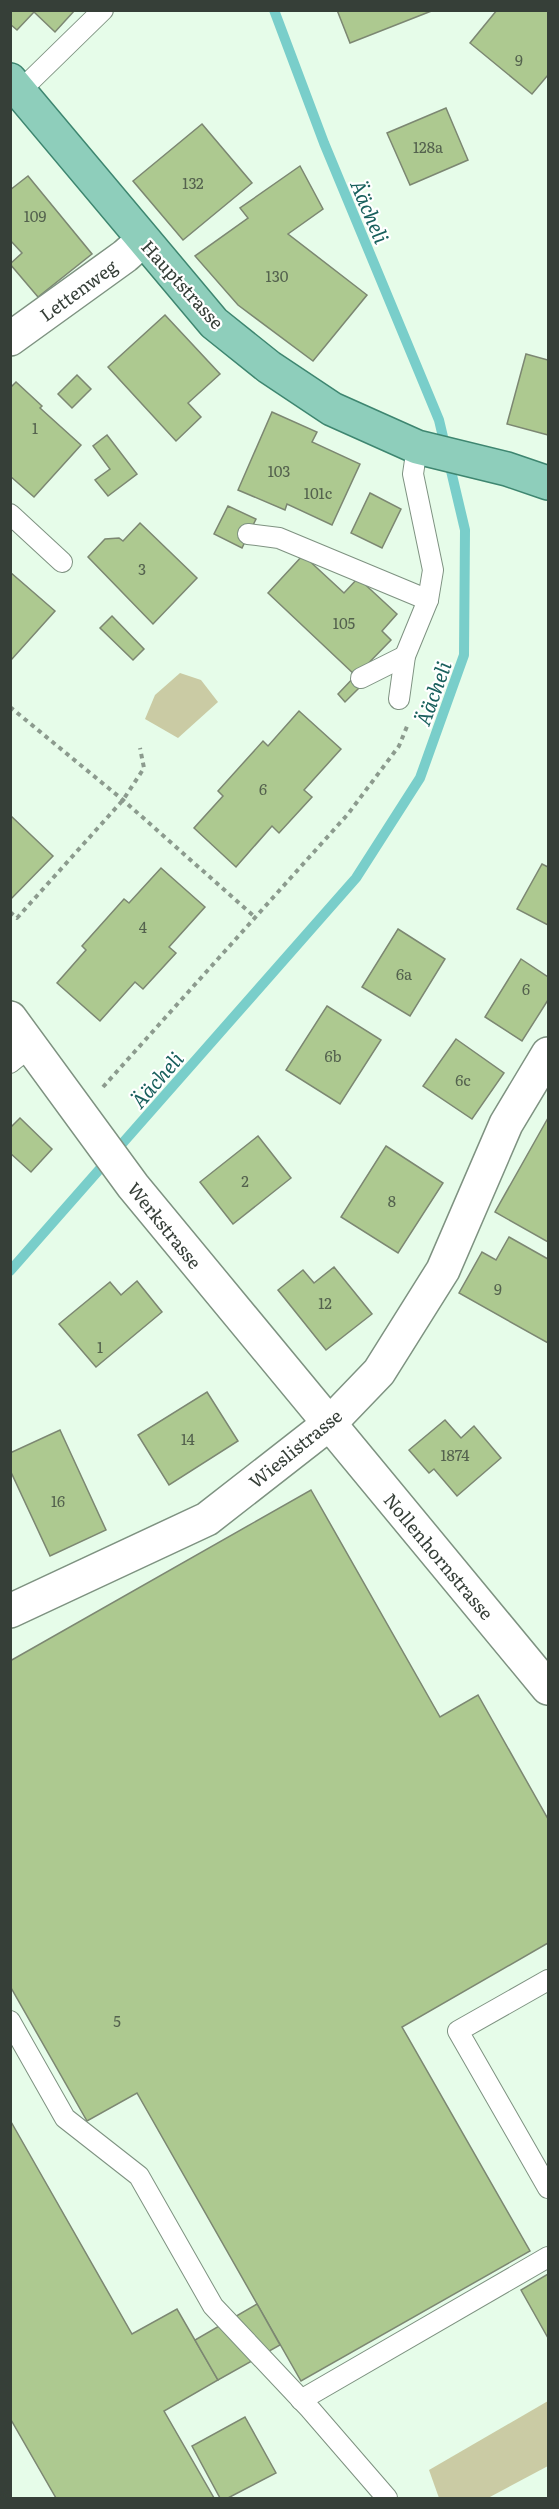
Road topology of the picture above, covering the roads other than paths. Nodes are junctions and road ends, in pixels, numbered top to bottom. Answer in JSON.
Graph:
{"nodes":[{"id":1,"x":103,"y":10,"type":"edge"},
{"id":2,"x":15,"y":85,"type":"edge"},
{"id":3,"x":143,"y":240,"type":"junction"},
{"id":4,"x":10,"y":339,"type":"edge"},
{"id":5,"x":417,"y":447,"type":"junction"},
{"id":6,"x":549,"y":483,"type":"edge"},
{"id":7,"x":10,"y":514,"type":"edge"},
{"id":8,"x":248,"y":534,"type":"dead end"},
{"id":9,"x":62,"y":561,"type":"dead end"},
{"id":10,"x":428,"y":600,"type":"junction"},
{"id":11,"x":405,"y":656,"type":"junction"},
{"id":12,"x":361,"y":678,"type":"dead end"},
{"id":13,"x":399,"y":699,"type":"road end"},
{"id":14,"x":10,"y":1018,"type":"edge"},
{"id":15,"x":21,"y":1054,"type":"edge"},
{"id":16,"x":549,"y":1054,"type":"edge"},
{"id":17,"x":330,"y":1423,"type":"junction"},
{"id":18,"x":10,"y":1611,"type":"edge"},
{"id":19,"x":549,"y":1688,"type":"edge"},
{"id":20,"x":549,"y":1980,"type":"edge"},
{"id":21,"x":10,"y":2021,"type":"edge"},
{"id":22,"x":549,"y":2188,"type":"edge"},
{"id":23,"x":549,"y":2257,"type":"edge"},
{"id":24,"x":301,"y":2400,"type":"junction"},
{"id":25,"x":387,"y":2499,"type":"edge"}],
"edges":[{"from":1,"to":2,"type":"lane","name":"Hauptstrasse"},
{"from":2,"to":3,"type":"main road","name":"Hauptstrasse"},
{"from":3,"to":4,"type":"street","name":"Lettenweg"},
{"from":3,"to":5,"type":"main road","name":"Hauptstrasse"},
{"from":5,"to":6,"type":"main road","name":"Hauptstrasse"},
{"from":5,"to":10,"type":"lane"},
{"from":7,"to":9,"type":"lane"},
{"from":8,"to":10,"type":"lane"},
{"from":10,"to":11,"type":"lane"},
{"from":11,"to":12,"type":"lane"},
{"from":11,"to":13,"type":"lane"},
{"from":14,"to":15,"type":"street","name":"Werkstrasse"},
{"from":15,"to":17,"type":"street","name":"Werkstrasse"},
{"from":16,"to":17,"type":"street","name":"Wieslistrasse"},
{"from":17,"to":18,"type":"street","name":"Wieslistrasse"},
{"from":17,"to":19,"type":"street","name":"Nollenhornstrasse"},
{"from":20,"to":22,"type":"lane"},
{"from":21,"to":24,"type":"lane"},
{"from":23,"to":24,"type":"lane"},
{"from":24,"to":25,"type":"lane"}]}
